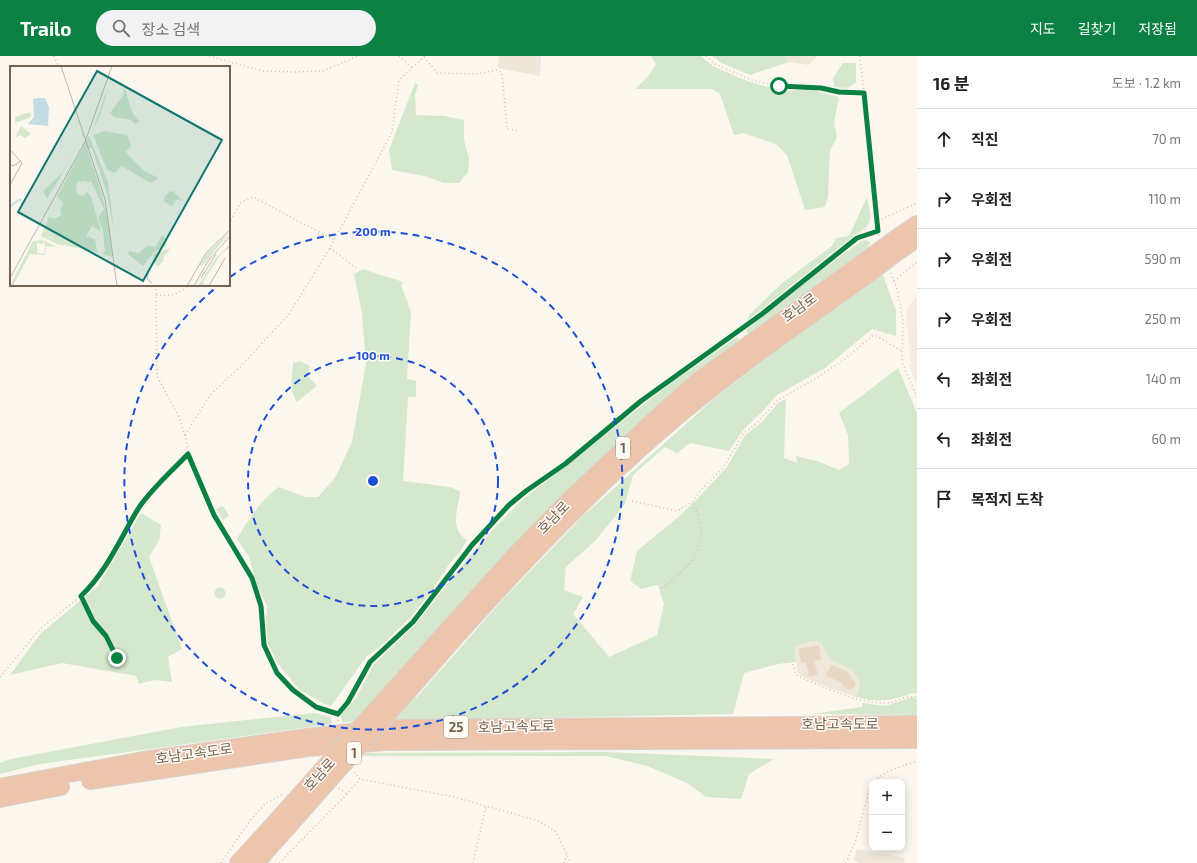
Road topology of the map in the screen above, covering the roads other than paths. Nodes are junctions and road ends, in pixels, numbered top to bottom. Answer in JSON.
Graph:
{"nodes":[{"id":1,"x":917,"y":224,"type":"edge"},
{"id":2,"x":917,"y":238,"type":"edge"},
{"id":3,"x":890,"y":244,"type":"junction"},
{"id":4,"x":917,"y":724,"type":"edge"},
{"id":5,"x":917,"y":740,"type":"edge"},
{"id":6,"x":0,"y":787,"type":"edge"},
{"id":7,"x":0,"y":799,"type":"edge"},
{"id":8,"x":275,"y":832,"type":"junction"},
{"id":9,"x":238,"y":863,"type":"edge"},
{"id":10,"x":256,"y":863,"type":"edge"}],
"edges":[{"from":1,"to":3,"type":"highway","name":"호남로","number":"1"},
{"from":2,"to":3,"type":"highway","name":"호남로","number":"1"},
{"from":3,"to":8,"type":"highway","name":"호남로","number":"1","bridge":true},
{"from":4,"to":6,"type":"highway","name":"호남고속도로","number":"25"},
{"from":5,"to":7,"type":"highway","name":"호남고속도로","number":"25"},
{"from":8,"to":9,"type":"highway","name":"호남로","number":"1"},
{"from":8,"to":10,"type":"highway","name":"호남로","number":"1"}]}
